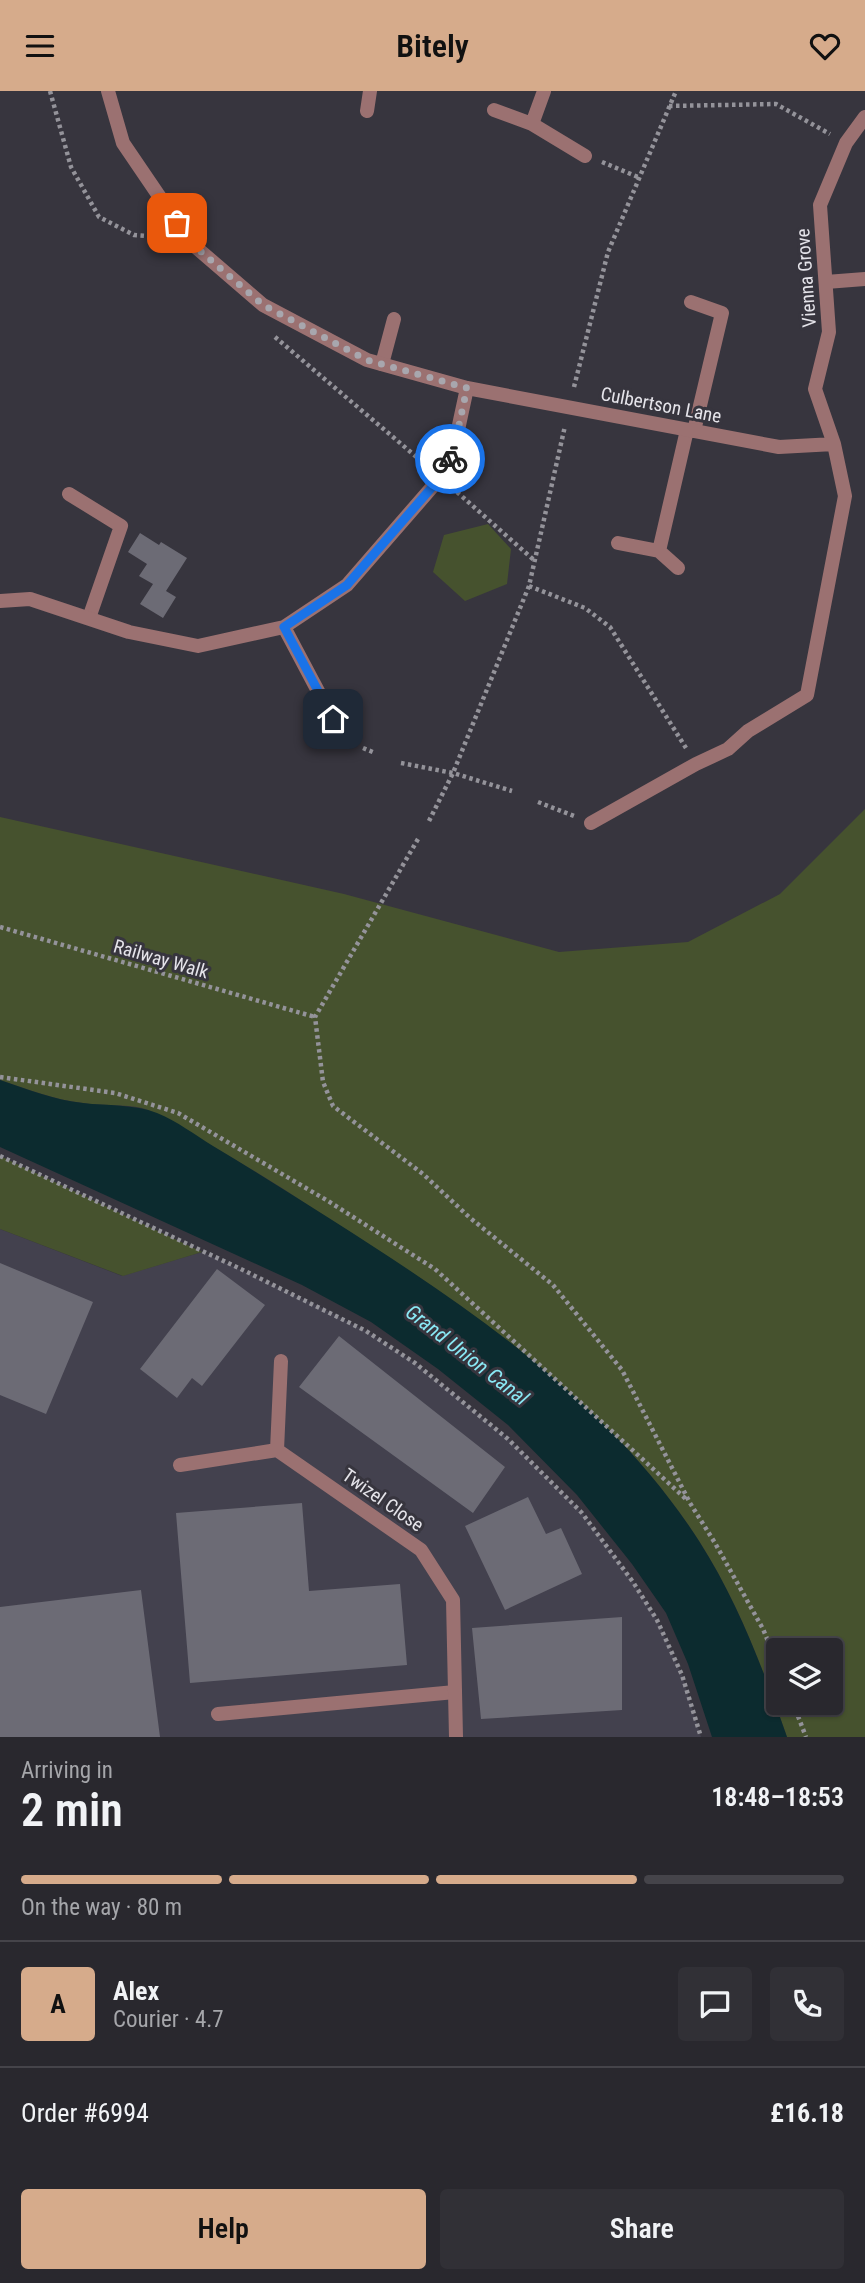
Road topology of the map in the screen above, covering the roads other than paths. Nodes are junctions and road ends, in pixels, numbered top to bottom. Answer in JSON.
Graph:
{"nodes":[{"id":1,"x":108,"y":91,"type":"edge"},
{"id":2,"x":370,"y":91,"type":"edge"},
{"id":3,"x":544,"y":91,"type":"edge"},
{"id":4,"x":494,"y":110,"type":"dead end"},
{"id":5,"x":367,"y":111,"type":"dead end"},
{"id":6,"x":865,"y":117,"type":"edge"},
{"id":7,"x":532,"y":124,"type":"junction"},
{"id":8,"x":584,"y":156,"type":"road end"},
{"id":9,"x":865,"y":279,"type":"edge"},
{"id":10,"x":826,"y":282,"type":"junction"},
{"id":11,"x":691,"y":302,"type":"dead end"},
{"id":12,"x":394,"y":319,"type":"dead end"},
{"id":13,"x":382,"y":364,"type":"junction"},
{"id":14,"x":467,"y":388,"type":"junction"},
{"id":15,"x":691,"y":431,"type":"junction"},
{"id":16,"x":834,"y":444,"type":"junction"},
{"id":17,"x":69,"y":494,"type":"dead end"},
{"id":18,"x":618,"y":543,"type":"dead end"},
{"id":19,"x":659,"y":551,"type":"junction"},
{"id":20,"x":678,"y":568,"type":"dead end"},
{"id":21,"x":0,"y":601,"type":"edge"},
{"id":22,"x":89,"y":618,"type":"junction"},
{"id":23,"x":284,"y":627,"type":"junction"},
{"id":24,"x":345,"y":742,"type":"dead end"},
{"id":25,"x":591,"y":823,"type":"road end"},
{"id":26,"x":281,"y":1361,"type":"dead end"},
{"id":27,"x":277,"y":1450,"type":"junction"},
{"id":28,"x":180,"y":1465,"type":"dead end"},
{"id":29,"x":455,"y":1692,"type":"junction"},
{"id":30,"x":218,"y":1714,"type":"dead end"},
{"id":31,"x":456,"y":1737,"type":"edge"}],
"edges":[{"from":1,"to":13,"type":"street","name":"Culbertson Lane"},
{"from":2,"to":5,"type":"street"},
{"from":3,"to":7,"type":"street"},
{"from":4,"to":7,"type":"street"},
{"from":6,"to":10,"type":"street","name":"Vienna Grove"},
{"from":7,"to":8,"type":"street"},
{"from":9,"to":10,"type":"street"},
{"from":10,"to":16,"type":"street","name":"Vienna Grove"},
{"from":11,"to":15,"type":"street"},
{"from":12,"to":13,"type":"street"},
{"from":13,"to":14,"type":"street","name":"Culbertson Lane"},
{"from":14,"to":15,"type":"street","name":"Culbertson Lane"},
{"from":14,"to":23,"type":"street"},
{"from":15,"to":16,"type":"street","name":"Culbertson Lane"},
{"from":15,"to":19,"type":"street"},
{"from":16,"to":25,"type":"street"},
{"from":17,"to":22,"type":"street"},
{"from":18,"to":19,"type":"street"},
{"from":19,"to":20,"type":"street"},
{"from":21,"to":22,"type":"street"},
{"from":22,"to":23,"type":"street"},
{"from":23,"to":24,"type":"street"},
{"from":26,"to":27,"type":"street"},
{"from":27,"to":28,"type":"street"},
{"from":27,"to":29,"type":"street","name":"Twizel Close"},
{"from":29,"to":30,"type":"street"},
{"from":29,"to":31,"type":"street","name":"Twizel Close"}]}
